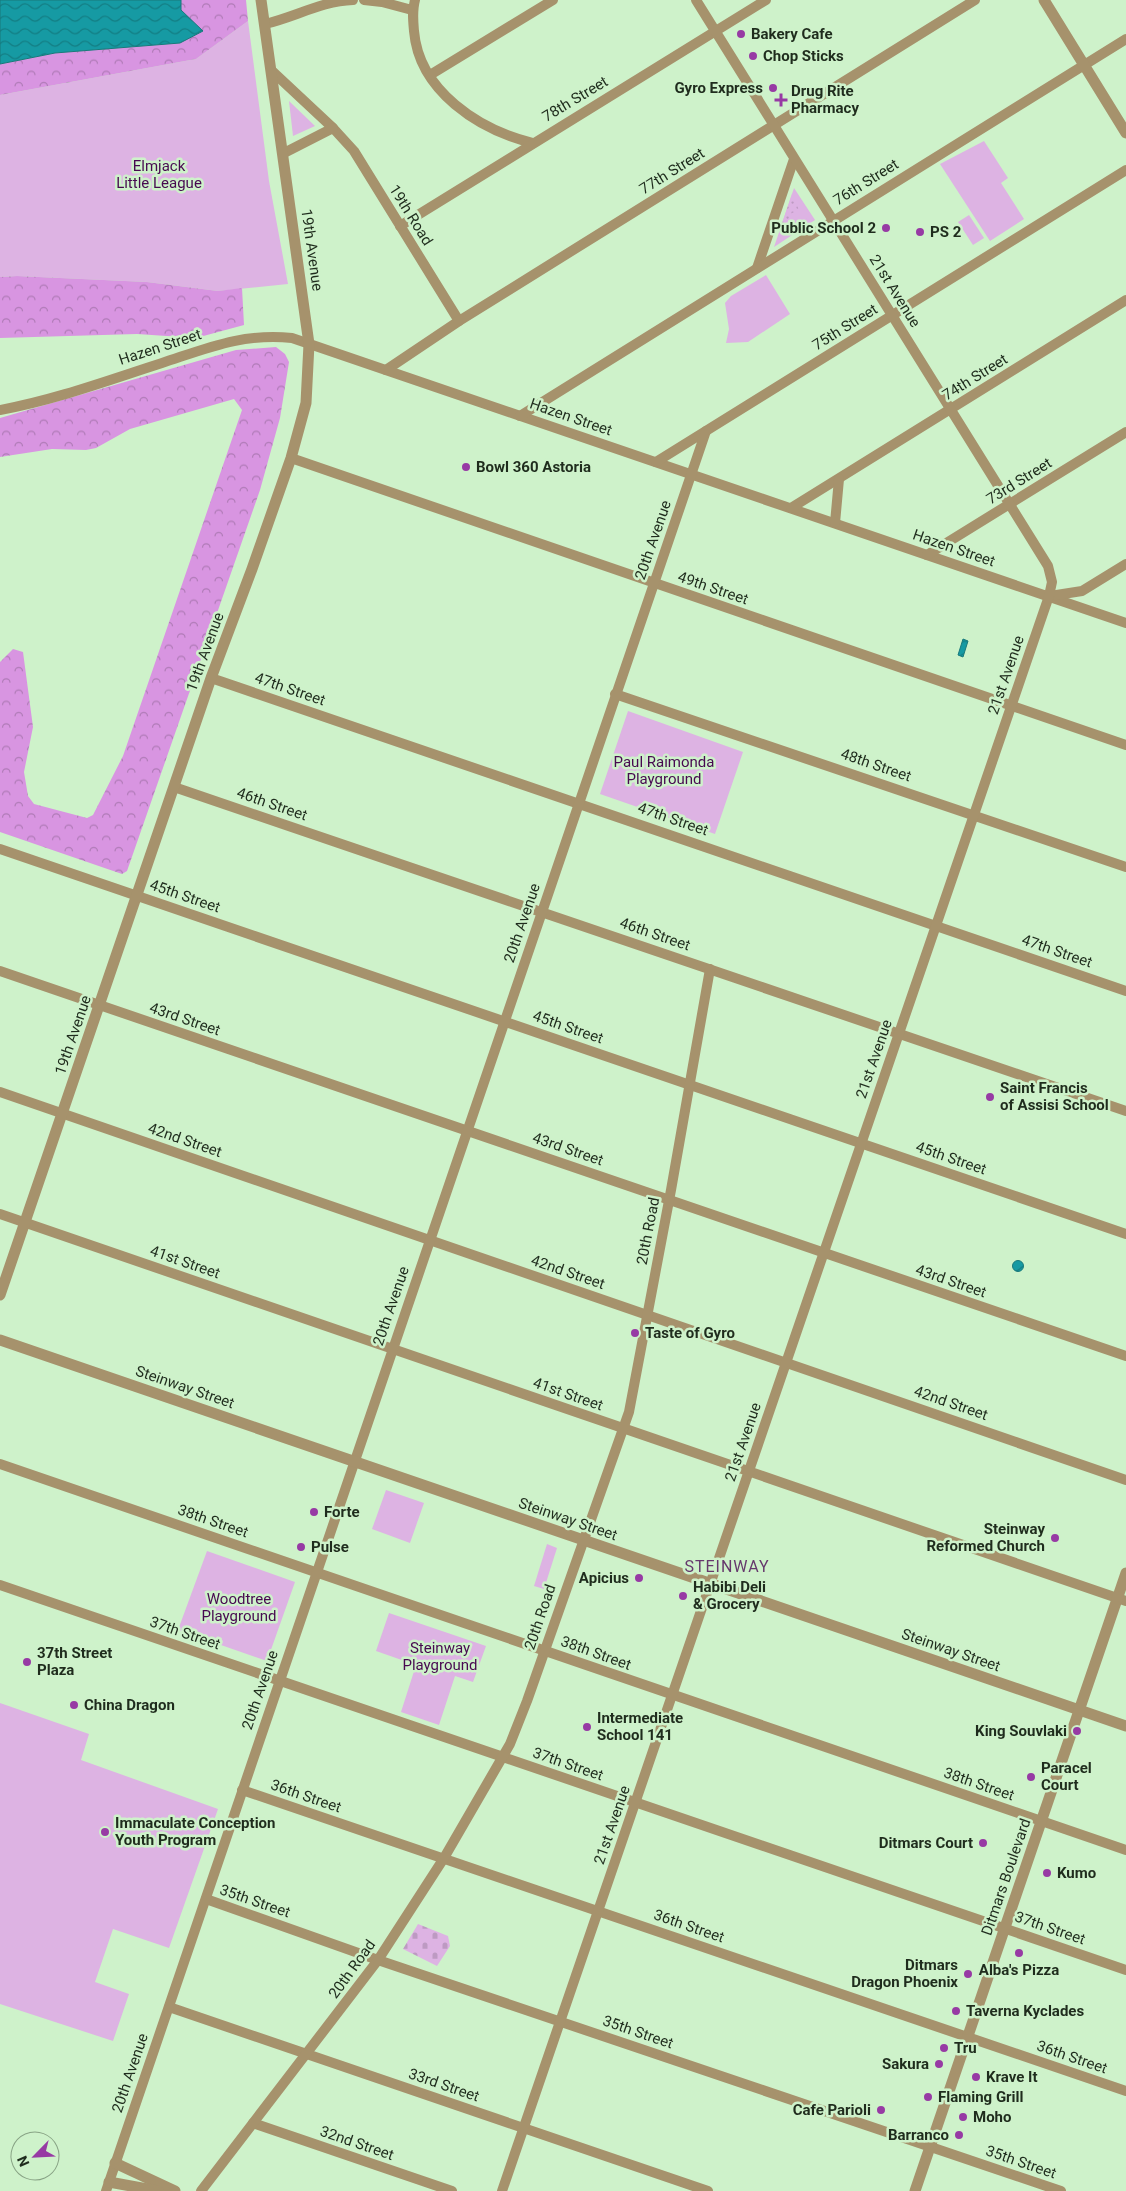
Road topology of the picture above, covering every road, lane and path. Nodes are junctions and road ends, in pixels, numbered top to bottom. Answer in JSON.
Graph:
{"nodes":[{"id":1,"x":261,"y":0,"type":"edge"},
{"id":2,"x":353,"y":0,"type":"edge"},
{"id":3,"x":364,"y":0,"type":"edge"},
{"id":4,"x":553,"y":0,"type":"edge"},
{"id":5,"x":696,"y":0,"type":"edge"},
{"id":6,"x":766,"y":0,"type":"edge"},
{"id":7,"x":975,"y":0,"type":"edge"},
{"id":8,"x":1044,"y":0,"type":"edge"},
{"id":9,"x":413,"y":5,"type":"edge"},
{"id":10,"x":265,"y":24,"type":"junction"},
{"id":11,"x":716,"y":31,"type":"junction"},
{"id":12,"x":1126,"y":38,"type":"edge"},
{"id":13,"x":1084,"y":65,"type":"junction"},
{"id":14,"x":272,"y":71,"type":"junction"},
{"id":15,"x":430,"y":75,"type":"junction"},
{"id":16,"x":774,"y":125,"type":"junction"},
{"id":17,"x":333,"y":128,"type":"junction"},
{"id":18,"x":1126,"y":133,"type":"edge"},
{"id":19,"x":533,"y":143,"type":"junction"},
{"id":20,"x":284,"y":153,"type":"junction"},
{"id":21,"x":794,"y":159,"type":"junction"},
{"id":22,"x":1126,"y":170,"type":"edge"},
{"id":23,"x":833,"y":220,"type":"junction"},
{"id":24,"x":400,"y":226,"type":"junction"},
{"id":25,"x":757,"y":268,"type":"junction"},
{"id":26,"x":1126,"y":300,"type":"edge"},
{"id":27,"x":892,"y":315,"type":"junction"},
{"id":28,"x":459,"y":321,"type":"junction"},
{"id":29,"x":309,"y":344,"type":"junction"},
{"id":30,"x":386,"y":370,"type":"junction"},
{"id":31,"x":0,"y":410,"type":"edge"},
{"id":32,"x":950,"y":410,"type":"junction"},
{"id":33,"x":520,"y":416,"type":"junction"},
{"id":34,"x":706,"y":431,"type":"junction"},
{"id":35,"x":1126,"y":432,"type":"edge"},
{"id":36,"x":291,"y":458,"type":"junction"},
{"id":37,"x":656,"y":462,"type":"junction"},
{"id":38,"x":691,"y":474,"type":"junction"},
{"id":39,"x":839,"y":479,"type":"junction"},
{"id":40,"x":1009,"y":505,"type":"junction"},
{"id":41,"x":791,"y":508,"type":"junction"},
{"id":42,"x":835,"y":523,"type":"junction"},
{"id":43,"x":927,"y":555,"type":"junction"},
{"id":44,"x":1126,"y":564,"type":"edge"},
{"id":45,"x":654,"y":583,"type":"junction"},
{"id":46,"x":1049,"y":596,"type":"junction"},
{"id":47,"x":1126,"y":623,"type":"edge"},
{"id":48,"x":211,"y":678,"type":"junction"},
{"id":49,"x":615,"y":694,"type":"junction"},
{"id":50,"x":1011,"y":706,"type":"junction"},
{"id":51,"x":1126,"y":745,"type":"edge"},
{"id":52,"x":174,"y":787,"type":"junction"},
{"id":53,"x":579,"y":803,"type":"junction"},
{"id":54,"x":973,"y":815,"type":"junction"},
{"id":55,"x":0,"y":849,"type":"edge"},
{"id":56,"x":1126,"y":867,"type":"edge"},
{"id":57,"x":138,"y":895,"type":"junction"},
{"id":58,"x":541,"y":912,"type":"junction"},
{"id":59,"x":936,"y":925,"type":"junction"},
{"id":60,"x":710,"y":969,"type":"junction"},
{"id":61,"x":0,"y":971,"type":"edge"},
{"id":62,"x":1126,"y":990,"type":"edge"},
{"id":63,"x":99,"y":1005,"type":"junction"},
{"id":64,"x":504,"y":1021,"type":"junction"},
{"id":65,"x":899,"y":1033,"type":"junction"},
{"id":66,"x":690,"y":1084,"type":"junction"},
{"id":67,"x":0,"y":1092,"type":"edge"},
{"id":68,"x":1126,"y":1111,"type":"edge"},
{"id":69,"x":62,"y":1112,"type":"junction"},
{"id":70,"x":466,"y":1131,"type":"junction"},
{"id":71,"x":861,"y":1143,"type":"junction"},
{"id":72,"x":670,"y":1199,"type":"junction"},
{"id":73,"x":0,"y":1214,"type":"edge"},
{"id":74,"x":25,"y":1223,"type":"junction"},
{"id":75,"x":1126,"y":1234,"type":"edge"},
{"id":76,"x":429,"y":1241,"type":"junction"},
{"id":77,"x":823,"y":1253,"type":"junction"},
{"id":78,"x":0,"y":1295,"type":"edge"},
{"id":79,"x":648,"y":1315,"type":"junction"},
{"id":80,"x":0,"y":1340,"type":"edge"},
{"id":81,"x":392,"y":1350,"type":"junction"},
{"id":82,"x":1126,"y":1356,"type":"edge"},
{"id":83,"x":786,"y":1362,"type":"junction"},
{"id":84,"x":623,"y":1428,"type":"junction"},
{"id":85,"x":353,"y":1461,"type":"junction"},
{"id":86,"x":0,"y":1464,"type":"edge"},
{"id":87,"x":748,"y":1472,"type":"junction"},
{"id":88,"x":1126,"y":1480,"type":"edge"},
{"id":89,"x":583,"y":1539,"type":"junction"},
{"id":90,"x":315,"y":1572,"type":"junction"},
{"id":91,"x":1126,"y":1573,"type":"edge"},
{"id":92,"x":710,"y":1583,"type":"junction"},
{"id":93,"x":0,"y":1585,"type":"edge"},
{"id":94,"x":1122,"y":1599,"type":"edge"},
{"id":95,"x":544,"y":1650,"type":"junction"},
{"id":96,"x":279,"y":1681,"type":"junction"},
{"id":97,"x":672,"y":1695,"type":"junction"},
{"id":98,"x":1079,"y":1709,"type":"junction"},
{"id":99,"x":1126,"y":1726,"type":"edge"},
{"id":100,"x":502,"y":1757,"type":"junction"},
{"id":101,"x":242,"y":1790,"type":"junction"},
{"id":102,"x":635,"y":1802,"type":"junction"},
{"id":103,"x":1041,"y":1821,"type":"junction"},
{"id":104,"x":1126,"y":1850,"type":"edge"},
{"id":105,"x":444,"y":1858,"type":"junction"},
{"id":106,"x":206,"y":1899,"type":"junction"},
{"id":107,"x":598,"y":1910,"type":"junction"},
{"id":108,"x":1004,"y":1928,"type":"junction"},
{"id":109,"x":378,"y":1960,"type":"junction"},
{"id":110,"x":1126,"y":1970,"type":"edge"},
{"id":111,"x":169,"y":2007,"type":"junction"},
{"id":112,"x":560,"y":2021,"type":"junction"},
{"id":113,"x":967,"y":2036,"type":"junction"},
{"id":114,"x":307,"y":2054,"type":"junction"},
{"id":115,"x":1126,"y":2091,"type":"edge"},
{"id":116,"x":253,"y":2123,"type":"junction"},
{"id":117,"x":524,"y":2128,"type":"junction"},
{"id":118,"x":930,"y":2146,"type":"junction"},
{"id":119,"x":116,"y":2163,"type":"junction"},
{"id":120,"x":107,"y":2186,"type":"edge"},
{"id":121,"x":158,"y":2191,"type":"edge"},
{"id":122,"x":175,"y":2191,"type":"edge"},
{"id":123,"x":201,"y":2191,"type":"edge"},
{"id":124,"x":452,"y":2191,"type":"edge"},
{"id":125,"x":502,"y":2191,"type":"edge"},
{"id":126,"x":708,"y":2191,"type":"edge"},
{"id":127,"x":914,"y":2191,"type":"edge"},
{"id":128,"x":1061,"y":2191,"type":"edge"}],
"edges":[{"from":1,"to":10,"type":"street","name":"19th Avenue"},
{"from":2,"to":10,"type":"street"},
{"from":3,"to":9,"type":"street"},
{"from":4,"to":15,"type":"street"},
{"from":5,"to":11,"type":"street","name":"21st Avenue"},
{"from":6,"to":11,"type":"street","name":"78th Street"},
{"from":7,"to":16,"type":"street","name":"77th Street"},
{"from":8,"to":13,"type":"street"},
{"from":9,"to":15,"type":"street"},
{"from":10,"to":14,"type":"street","name":"19th Avenue"},
{"from":11,"to":16,"type":"street","name":"21st Avenue"},
{"from":11,"to":19,"type":"street","name":"78th Street"},
{"from":12,"to":13,"type":"street","name":"76th Street"},
{"from":13,"to":18,"type":"street"},
{"from":13,"to":23,"type":"street","name":"76th Street"},
{"from":14,"to":17,"type":"street","name":"19th Road"},
{"from":14,"to":20,"type":"street","name":"19th Avenue"},
{"from":15,"to":19,"type":"street"},
{"from":16,"to":21,"type":"street","name":"21st Avenue"},
{"from":16,"to":28,"type":"street","name":"77th Street"},
{"from":17,"to":20,"type":"street"},
{"from":17,"to":24,"type":"street","name":"19th Road"},
{"from":19,"to":24,"type":"street","name":"78th Street"},
{"from":20,"to":29,"type":"street","name":"19th Avenue"},
{"from":21,"to":23,"type":"street","name":"21st Avenue"},
{"from":21,"to":25,"type":"street"},
{"from":22,"to":27,"type":"street","name":"75th Street"},
{"from":23,"to":25,"type":"street","name":"76th Street"},
{"from":23,"to":27,"type":"street","name":"21st Avenue"},
{"from":24,"to":28,"type":"street","name":"19th Road"},
{"from":25,"to":33,"type":"street","name":"76th Street"},
{"from":26,"to":32,"type":"street","name":"74th Street"},
{"from":27,"to":32,"type":"street","name":"21st Avenue"},
{"from":27,"to":34,"type":"street","name":"75th Street"},
{"from":28,"to":30,"type":"street","name":"77th Street"},
{"from":29,"to":30,"type":"street","name":"Hazen Street"},
{"from":29,"to":31,"type":"street","name":"Hazen Street"},
{"from":29,"to":36,"type":"street","name":"19th Avenue"},
{"from":30,"to":33,"type":"street","name":"Hazen Street"},
{"from":32,"to":39,"type":"street","name":"74th Street"},
{"from":32,"to":40,"type":"street","name":"21st Avenue"},
{"from":33,"to":37,"type":"street","name":"Hazen Street"},
{"from":34,"to":37,"type":"street","name":"75th Street"},
{"from":34,"to":38,"type":"street","name":"20th Avenue"},
{"from":35,"to":40,"type":"street","name":"73rd Street"},
{"from":36,"to":45,"type":"street","name":"49th Street"},
{"from":36,"to":48,"type":"street","name":"19th Avenue"},
{"from":37,"to":38,"type":"street","name":"Hazen Street"},
{"from":38,"to":41,"type":"street","name":"Hazen Street"},
{"from":38,"to":45,"type":"street","name":"20th Avenue"},
{"from":39,"to":41,"type":"street","name":"74th Street"},
{"from":39,"to":42,"type":"street"},
{"from":40,"to":43,"type":"street","name":"73rd Street"},
{"from":40,"to":46,"type":"street","name":"21st Avenue"},
{"from":41,"to":42,"type":"street","name":"Hazen Street"},
{"from":42,"to":43,"type":"street","name":"Hazen Street"},
{"from":43,"to":46,"type":"street","name":"Hazen Street"},
{"from":44,"to":46,"type":"street"},
{"from":45,"to":49,"type":"street","name":"20th Avenue"},
{"from":45,"to":50,"type":"street","name":"49th Street"},
{"from":46,"to":47,"type":"street","name":"Hazen Street"},
{"from":46,"to":50,"type":"street","name":"21st Avenue"},
{"from":48,"to":52,"type":"street","name":"19th Avenue"},
{"from":48,"to":53,"type":"street","name":"47th Street"},
{"from":49,"to":53,"type":"street","name":"20th Avenue"},
{"from":49,"to":54,"type":"street","name":"48th Street"},
{"from":50,"to":51,"type":"street","name":"49th Street"},
{"from":50,"to":54,"type":"street","name":"21st Avenue"},
{"from":52,"to":57,"type":"street","name":"19th Avenue"},
{"from":52,"to":58,"type":"street","name":"46th Street"},
{"from":53,"to":58,"type":"street","name":"20th Avenue"},
{"from":53,"to":59,"type":"street","name":"47th Street"},
{"from":54,"to":56,"type":"street","name":"48th Street"},
{"from":54,"to":59,"type":"street","name":"21st Avenue"},
{"from":55,"to":57,"type":"street","name":"45th Street"},
{"from":57,"to":63,"type":"street","name":"19th Avenue"},
{"from":57,"to":64,"type":"street","name":"45th Street"},
{"from":58,"to":60,"type":"street","name":"46th Street"},
{"from":58,"to":64,"type":"street","name":"20th Avenue"},
{"from":59,"to":62,"type":"street","name":"47th Street"},
{"from":59,"to":65,"type":"street","name":"21st Avenue"},
{"from":60,"to":65,"type":"street","name":"46th Street"},
{"from":60,"to":66,"type":"street","name":"20th Road"},
{"from":61,"to":63,"type":"street","name":"43rd Street"},
{"from":63,"to":69,"type":"street","name":"19th Avenue"},
{"from":63,"to":70,"type":"street","name":"43rd Street"},
{"from":64,"to":66,"type":"street","name":"45th Street"},
{"from":64,"to":70,"type":"street","name":"20th Avenue"},
{"from":65,"to":68,"type":"street","name":"46th Street"},
{"from":65,"to":71,"type":"street","name":"21st Avenue"},
{"from":66,"to":71,"type":"street","name":"45th Street"},
{"from":66,"to":72,"type":"street","name":"20th Road"},
{"from":67,"to":69,"type":"street","name":"42nd Street"},
{"from":69,"to":74,"type":"street","name":"19th Avenue"},
{"from":69,"to":76,"type":"street","name":"42nd Street"},
{"from":70,"to":72,"type":"street","name":"43rd Street"},
{"from":70,"to":76,"type":"street","name":"20th Avenue"},
{"from":71,"to":75,"type":"street","name":"45th Street"},
{"from":71,"to":77,"type":"street","name":"21st Avenue"},
{"from":72,"to":77,"type":"street","name":"43rd Street"},
{"from":72,"to":79,"type":"street","name":"20th Road"},
{"from":73,"to":74,"type":"street","name":"41st Street"},
{"from":74,"to":78,"type":"street","name":"19th Avenue"},
{"from":74,"to":81,"type":"street","name":"41st Street"},
{"from":76,"to":79,"type":"street","name":"42nd Street"},
{"from":76,"to":81,"type":"street","name":"20th Avenue"},
{"from":77,"to":82,"type":"street","name":"43rd Street"},
{"from":77,"to":83,"type":"street","name":"21st Avenue"},
{"from":79,"to":83,"type":"street","name":"42nd Street"},
{"from":79,"to":84,"type":"street","name":"20th Road"},
{"from":80,"to":85,"type":"street","name":"Steinway Street"},
{"from":81,"to":84,"type":"street","name":"41st Street"},
{"from":81,"to":85,"type":"street","name":"20th Avenue"},
{"from":83,"to":87,"type":"street","name":"21st Avenue"},
{"from":83,"to":88,"type":"street","name":"42nd Street"},
{"from":84,"to":87,"type":"street","name":"41st Street"},
{"from":84,"to":89,"type":"street","name":"20th Road"},
{"from":85,"to":89,"type":"street","name":"Steinway Street"},
{"from":85,"to":90,"type":"street","name":"20th Avenue"},
{"from":86,"to":90,"type":"street","name":"38th Street"},
{"from":87,"to":92,"type":"street","name":"21st Avenue"},
{"from":87,"to":94,"type":"street","name":"41st Street"},
{"from":89,"to":92,"type":"street","name":"Steinway Street"},
{"from":89,"to":95,"type":"street","name":"20th Road"},
{"from":90,"to":95,"type":"street","name":"38th Street"},
{"from":90,"to":96,"type":"street","name":"20th Avenue"},
{"from":91,"to":94,"type":"street","name":"Ditmars Boulevard"},
{"from":92,"to":97,"type":"street","name":"21st Avenue"},
{"from":92,"to":98,"type":"street","name":"Steinway Street"},
{"from":93,"to":96,"type":"street","name":"37th Street"},
{"from":94,"to":98,"type":"street","name":"Ditmars Boulevard"},
{"from":95,"to":97,"type":"street","name":"38th Street"},
{"from":95,"to":100,"type":"street","name":"20th Road"},
{"from":96,"to":100,"type":"street","name":"37th Street"},
{"from":96,"to":101,"type":"street","name":"20th Avenue"},
{"from":97,"to":102,"type":"street","name":"21st Avenue"},
{"from":97,"to":103,"type":"street","name":"38th Street"},
{"from":98,"to":99,"type":"street","name":"Steinway Street"},
{"from":98,"to":103,"type":"street","name":"Ditmars Boulevard"},
{"from":100,"to":102,"type":"street","name":"37th Street"},
{"from":100,"to":105,"type":"street","name":"20th Road"},
{"from":101,"to":105,"type":"street","name":"36th Street"},
{"from":101,"to":106,"type":"street","name":"20th Avenue"},
{"from":102,"to":107,"type":"street","name":"21st Avenue"},
{"from":102,"to":108,"type":"street","name":"37th Street"},
{"from":103,"to":104,"type":"street","name":"38th Street"},
{"from":103,"to":108,"type":"street","name":"Ditmars Boulevard"},
{"from":105,"to":107,"type":"street","name":"36th Street"},
{"from":105,"to":109,"type":"street","name":"20th Road"},
{"from":106,"to":109,"type":"street","name":"35th Street"},
{"from":106,"to":111,"type":"street","name":"20th Avenue"},
{"from":107,"to":112,"type":"street","name":"21st Avenue"},
{"from":107,"to":113,"type":"street","name":"36th Street"},
{"from":108,"to":110,"type":"street","name":"37th Street"},
{"from":108,"to":113,"type":"street","name":"Ditmars Boulevard"},
{"from":109,"to":112,"type":"street","name":"35th Street"},
{"from":109,"to":114,"type":"street","name":"20th Road"},
{"from":111,"to":114,"type":"street","name":"33rd Street"},
{"from":111,"to":119,"type":"street","name":"20th Avenue"},
{"from":112,"to":117,"type":"street","name":"21st Avenue"},
{"from":112,"to":118,"type":"street","name":"35th Street"},
{"from":113,"to":115,"type":"street","name":"36th Street"},
{"from":113,"to":118,"type":"street","name":"Ditmars Boulevard"},
{"from":114,"to":116,"type":"street","name":"20th Road"},
{"from":114,"to":117,"type":"street","name":"33rd Street"},
{"from":116,"to":123,"type":"street","name":"20th Road"},
{"from":116,"to":124,"type":"street","name":"32nd Street"},
{"from":117,"to":125,"type":"street","name":"21st Avenue"},
{"from":117,"to":126,"type":"street","name":"33rd Street"},
{"from":118,"to":127,"type":"street","name":"Ditmars Boulevard"},
{"from":118,"to":128,"type":"street","name":"35th Street"},
{"from":119,"to":120,"type":"street","name":"20th Avenue"},
{"from":119,"to":122,"type":"street"},
{"from":120,"to":121,"type":"street"}]}
